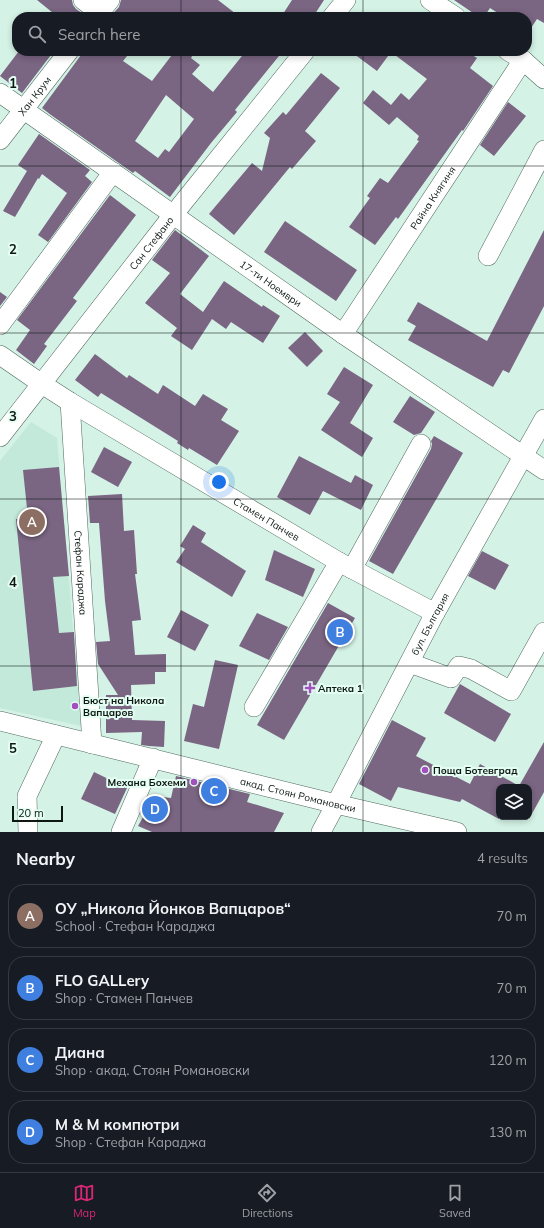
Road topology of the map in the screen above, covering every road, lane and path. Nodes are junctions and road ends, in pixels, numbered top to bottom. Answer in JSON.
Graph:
{"nodes":[{"id":1,"x":83,"y":0,"type":"edge"},
{"id":2,"x":346,"y":0,"type":"edge"},
{"id":3,"x":430,"y":0,"type":"edge"},
{"id":4,"x":102,"y":10,"type":"edge"},
{"id":5,"x":336,"y":12,"type":"edge"},
{"id":6,"x":448,"y":12,"type":"edge"},
{"id":7,"x":66,"y":56,"type":"edge"},
{"id":8,"x":301,"y":56,"type":"edge"},
{"id":9,"x":515,"y":56,"type":"edge"},
{"id":10,"x":544,"y":79,"type":"edge"},
{"id":11,"x":0,"y":93,"type":"edge"},
{"id":12,"x":24,"y":109,"type":"junction"},
{"id":13,"x":0,"y":140,"type":"edge"},
{"id":14,"x":544,"y":150,"type":"edge"},
{"id":15,"x":113,"y":172,"type":"junction"},
{"id":16,"x":173,"y":214,"type":"junction"},
{"id":17,"x":488,"y":256,"type":"dead end"},
{"id":18,"x":0,"y":325,"type":"edge"},
{"id":19,"x":343,"y":334,"type":"junction"},
{"id":20,"x":0,"y":354,"type":"edge"},
{"id":21,"x":42,"y":384,"type":"junction"},
{"id":22,"x":70,"y":402,"type":"junction"},
{"id":23,"x":544,"y":419,"type":"edge"},
{"id":24,"x":0,"y":437,"type":"edge"},
{"id":25,"x":421,"y":444,"type":"dead end"},
{"id":26,"x":523,"y":456,"type":"junction"},
{"id":27,"x":544,"y":470,"type":"edge"},
{"id":28,"x":346,"y":566,"type":"junction"},
{"id":29,"x":435,"y":613,"type":"junction"},
{"id":30,"x":544,"y":632,"type":"edge"},
{"id":31,"x":410,"y":663,"type":"junction"},
{"id":32,"x":254,"y":707,"type":"dead end"},
{"id":33,"x":0,"y":721,"type":"edge"},
{"id":34,"x":56,"y":735,"type":"junction"},
{"id":35,"x":92,"y":744,"type":"junction"},
{"id":36,"x":153,"y":758,"type":"junction"},
{"id":37,"x":336,"y":804,"type":"junction"},
{"id":38,"x":28,"y":832,"type":"edge"},
{"id":39,"x":121,"y":832,"type":"edge"},
{"id":40,"x":321,"y":832,"type":"edge"},
{"id":41,"x":457,"y":832,"type":"edge"}],
"edges":[{"from":1,"to":4,"type":"street"},
{"from":2,"to":5,"type":"street"},
{"from":3,"to":6,"type":"street"},
{"from":7,"to":12,"type":"street","name":"Хан Крум"},
{"from":8,"to":16,"type":"street","name":"Сан Стефано"},
{"from":9,"to":10,"type":"street"},
{"from":9,"to":19,"type":"street","name":"Райна Княгиня"},
{"from":11,"to":12,"type":"street","name":"17-ти Ноември"},
{"from":12,"to":13,"type":"street","name":"Хан Крум"},
{"from":12,"to":15,"type":"street","name":"17-ти Ноември"},
{"from":14,"to":17,"type":"street"},
{"from":15,"to":16,"type":"street","name":"17-ти Ноември"},
{"from":15,"to":18,"type":"street"},
{"from":16,"to":19,"type":"street","name":"17-ти Ноември"},
{"from":16,"to":21,"type":"street","name":"Сан Стефано"},
{"from":19,"to":26,"type":"street","name":"17-ти Ноември"},
{"from":20,"to":21,"type":"street","name":"Стамен Панчев"},
{"from":21,"to":22,"type":"street","name":"Стамен Панчев"},
{"from":21,"to":24,"type":"street","name":"Сан Стефано"},
{"from":22,"to":28,"type":"street","name":"Стамен Панчев"},
{"from":22,"to":35,"type":"street","name":"Стефан Караджа"},
{"from":23,"to":26,"type":"street","name":"бул. България"},
{"from":25,"to":28,"type":"street"},
{"from":26,"to":27,"type":"street","name":"17-ти Ноември"},
{"from":26,"to":29,"type":"street","name":"бул. България"},
{"from":28,"to":29,"type":"street","name":"Стамен Панчев"},
{"from":28,"to":32,"type":"street"},
{"from":29,"to":31,"type":"street","name":"бул. България"},
{"from":30,"to":31,"type":"street"},
{"from":31,"to":37,"type":"street","name":"бул. България"},
{"from":33,"to":34,"type":"street","name":"акад. Стоян Романовски"},
{"from":34,"to":35,"type":"street","name":"акад. Стоян Романовски"},
{"from":34,"to":38,"type":"street"},
{"from":35,"to":36,"type":"street","name":"акад. Стоян Романовски"},
{"from":36,"to":37,"type":"street","name":"акад. Стоян Романовски"},
{"from":36,"to":39,"type":"street"},
{"from":37,"to":40,"type":"street","name":"бул. България"},
{"from":37,"to":41,"type":"street","name":"акад. Стоян Романовски"}]}
